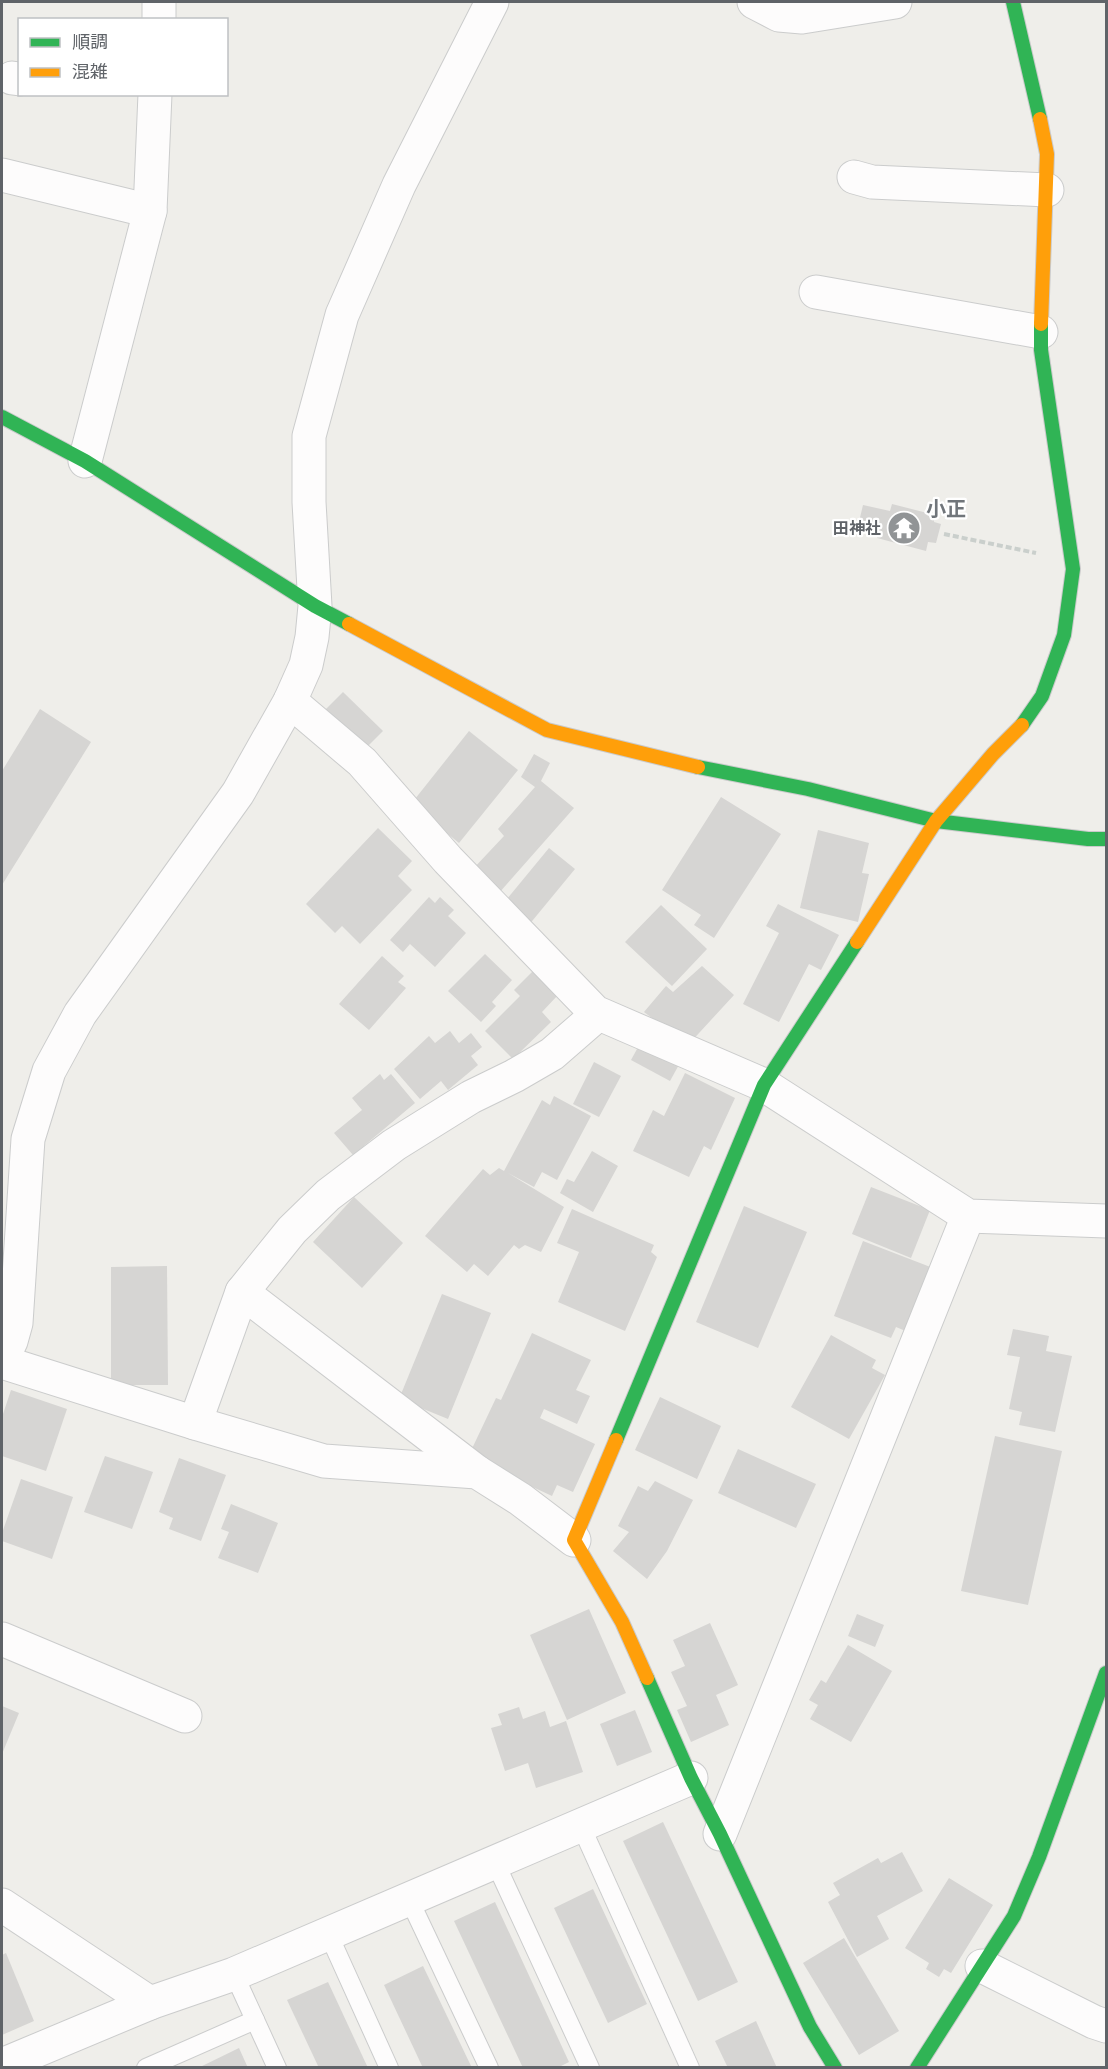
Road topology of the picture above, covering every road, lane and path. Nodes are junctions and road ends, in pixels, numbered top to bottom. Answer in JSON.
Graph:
{"nodes":[{"id":1,"x":159,"y":2,"type":"edge"},
{"id":2,"x":492,"y":2,"type":"edge"},
{"id":3,"x":754,"y":2,"type":"edge"},
{"id":4,"x":895,"y":2,"type":"edge"},
{"id":5,"x":1013,"y":2,"type":"edge"},
{"id":6,"x":159,"y":18,"type":"edge"},
{"id":7,"x":155,"y":96,"type":"edge"},
{"id":8,"x":2,"y":175,"type":"edge"},
{"id":9,"x":854,"y":177,"type":"dead end"},
{"id":10,"x":1047,"y":190,"type":"junction"},
{"id":11,"x":150,"y":211,"type":"junction"},
{"id":12,"x":816,"y":291,"type":"dead end"},
{"id":13,"x":1041,"y":332,"type":"junction"},
{"id":14,"x":2,"y":417,"type":"edge"},
{"id":15,"x":85,"y":461,"type":"junction"},
{"id":16,"x":944,"y":534,"type":"dead end"},
{"id":17,"x":1072,"y":560,"type":"junction"},
{"id":18,"x":315,"y":606,"type":"junction"},
{"id":19,"x":290,"y":700,"type":"junction"},
{"id":20,"x":936,"y":821,"type":"junction"},
{"id":21,"x":1107,"y":839,"type":"edge"},
{"id":22,"x":597,"y":1014,"type":"junction"},
{"id":23,"x":765,"y":1085,"type":"junction"},
{"id":24,"x":968,"y":1216,"type":"junction"},
{"id":25,"x":1107,"y":1221,"type":"edge"},
{"id":26,"x":242,"y":1292,"type":"junction"},
{"id":27,"x":2,"y":1361,"type":"edge"},
{"id":28,"x":195,"y":1423,"type":"junction"},
{"id":29,"x":477,"y":1472,"type":"junction"},
{"id":30,"x":574,"y":1540,"type":"junction"},
{"id":31,"x":2,"y":1639,"type":"edge"},
{"id":32,"x":1107,"y":1672,"type":"edge"},
{"id":33,"x":184,"y":1716,"type":"dead end"},
{"id":34,"x":692,"y":1778,"type":"junction"},
{"id":35,"x":581,"y":1826,"type":"junction"},
{"id":36,"x":720,"y":1834,"type":"junction"},
{"id":37,"x":495,"y":1862,"type":"junction"},
{"id":38,"x":409,"y":1899,"type":"junction"},
{"id":39,"x":2,"y":1905,"type":"edge"},
{"id":40,"x":328,"y":1934,"type":"junction"},
{"id":41,"x":982,"y":1965,"type":"junction"},
{"id":42,"x":234,"y":1974,"type":"junction"},
{"id":43,"x":150,"y":2003,"type":"junction"},
{"id":44,"x":255,"y":2020,"type":"junction"},
{"id":45,"x":1107,"y":2026,"type":"edge"},
{"id":46,"x":165,"y":2064,"type":"edge"},
{"id":47,"x":2,"y":2065,"type":"edge"},
{"id":48,"x":146,"y":2067,"type":"edge"},
{"id":49,"x":277,"y":2067,"type":"edge"},
{"id":50,"x":389,"y":2067,"type":"edge"},
{"id":51,"x":489,"y":2067,"type":"edge"},
{"id":52,"x":590,"y":2067,"type":"edge"},
{"id":53,"x":690,"y":2067,"type":"edge"},
{"id":54,"x":835,"y":2067,"type":"edge"},
{"id":55,"x":917,"y":2067,"type":"edge"}],
"edges":[{"from":1,"to":6,"type":"street"},
{"from":2,"to":18,"type":"street"},
{"from":3,"to":4,"type":"street"},
{"from":5,"to":10,"type":"street"},
{"from":7,"to":11,"type":"street"},
{"from":8,"to":11,"type":"street"},
{"from":9,"to":10,"type":"street"},
{"from":10,"to":13,"type":"street"},
{"from":11,"to":15,"type":"street"},
{"from":12,"to":13,"type":"street"},
{"from":13,"to":17,"type":"street"},
{"from":14,"to":15,"type":"street"},
{"from":15,"to":18,"type":"street"},
{"from":16,"to":17,"type":"path"},
{"from":17,"to":20,"type":"street"},
{"from":18,"to":19,"type":"street"},
{"from":18,"to":20,"type":"street"},
{"from":19,"to":22,"type":"street"},
{"from":19,"to":27,"type":"street"},
{"from":20,"to":21,"type":"street"},
{"from":20,"to":23,"type":"street"},
{"from":22,"to":23,"type":"street"},
{"from":22,"to":26,"type":"street"},
{"from":23,"to":24,"type":"street"},
{"from":23,"to":30,"type":"street"},
{"from":24,"to":25,"type":"street"},
{"from":24,"to":36,"type":"street"},
{"from":26,"to":28,"type":"street"},
{"from":26,"to":29,"type":"street"},
{"from":27,"to":28,"type":"street"},
{"from":28,"to":29,"type":"street"},
{"from":29,"to":30,"type":"street"},
{"from":30,"to":34,"type":"street"},
{"from":31,"to":33,"type":"street"},
{"from":32,"to":41,"type":"street"},
{"from":34,"to":35,"type":"street"},
{"from":34,"to":36,"type":"street"},
{"from":35,"to":37,"type":"street"},
{"from":35,"to":53,"type":"lane"},
{"from":36,"to":54,"type":"street"},
{"from":37,"to":38,"type":"street"},
{"from":37,"to":52,"type":"lane"},
{"from":38,"to":40,"type":"street"},
{"from":38,"to":51,"type":"lane"},
{"from":39,"to":43,"type":"street"},
{"from":40,"to":42,"type":"street"},
{"from":40,"to":50,"type":"lane"},
{"from":41,"to":45,"type":"street"},
{"from":41,"to":55,"type":"street"},
{"from":42,"to":43,"type":"street"},
{"from":42,"to":44,"type":"lane"},
{"from":43,"to":47,"type":"street"},
{"from":44,"to":46,"type":"lane"},
{"from":44,"to":49,"type":"lane"},
{"from":46,"to":48,"type":"lane"}]}
